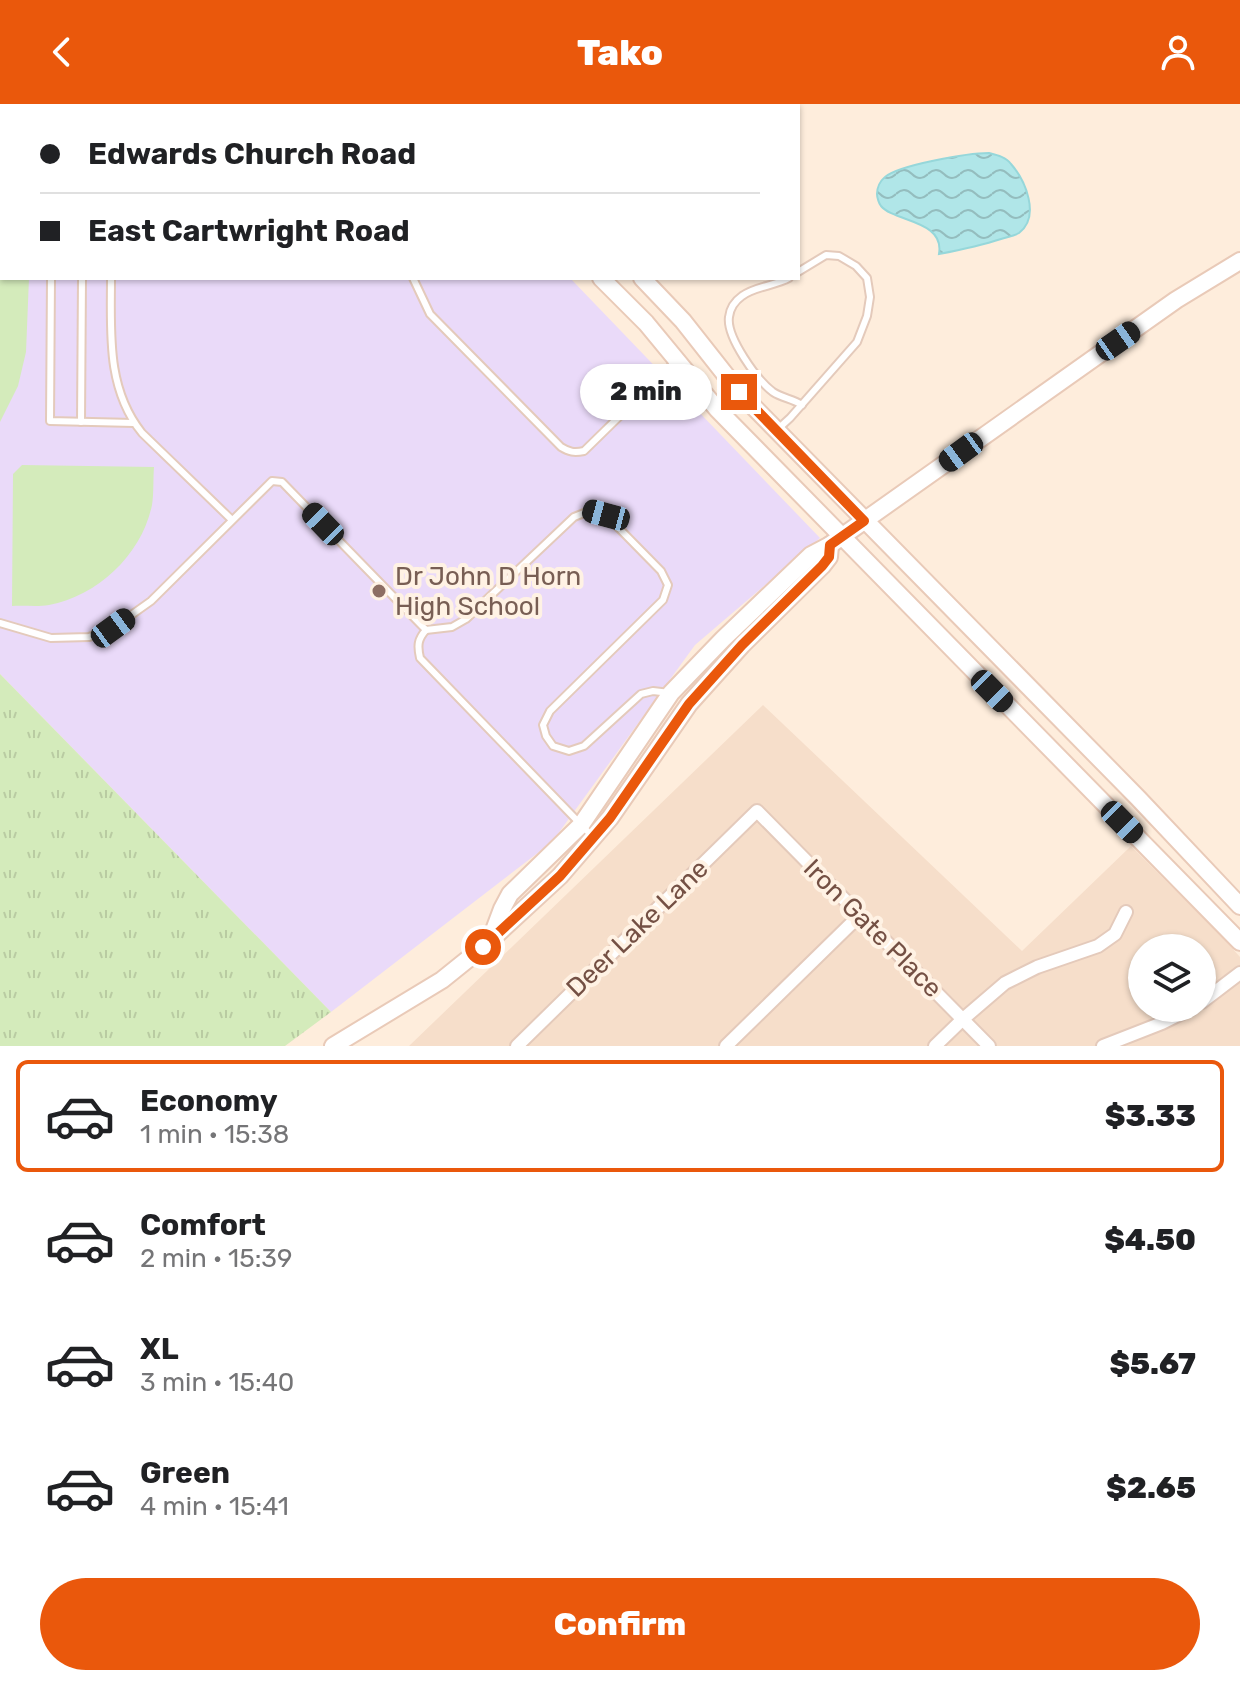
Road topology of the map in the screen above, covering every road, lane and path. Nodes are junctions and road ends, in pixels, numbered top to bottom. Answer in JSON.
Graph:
{"nodes":[{"id":1,"x":1240,"y":261,"type":"edge"},
{"id":2,"x":800,"y":271,"type":"edge"},
{"id":3,"x":51,"y":280,"type":"edge"},
{"id":4,"x":82,"y":280,"type":"edge"},
{"id":5,"x":111,"y":280,"type":"edge"},
{"id":6,"x":414,"y":280,"type":"edge"},
{"id":7,"x":603,"y":280,"type":"edge"},
{"id":8,"x":644,"y":280,"type":"edge"},
{"id":9,"x":783,"y":280,"type":"edge"},
{"id":10,"x":698,"y":340,"type":"junction"},
{"id":11,"x":676,"y":361,"type":"junction"},
{"id":12,"x":802,"y":405,"type":"junction"},
{"id":13,"x":81,"y":422,"type":"junction"},
{"id":14,"x":134,"y":423,"type":"junction"},
{"id":15,"x":776,"y":430,"type":"junction"},
{"id":16,"x":232,"y":520,"type":"junction"},
{"id":17,"x":864,"y":521,"type":"junction"},
{"id":18,"x":836,"y":540,"type":"junction"},
{"id":19,"x":0,"y":623,"type":"edge"},
{"id":20,"x":426,"y":630,"type":"junction"},
{"id":21,"x":671,"y":693,"type":"junction"},
{"id":22,"x":757,"y":811,"type":"joint"},
{"id":23,"x":581,"y":825,"type":"junction"},
{"id":24,"x":593,"y":838,"type":"junction"},
{"id":25,"x":1240,"y":906,"type":"edge"},
{"id":26,"x":1126,"y":912,"type":"dead end"},
{"id":27,"x":860,"y":915,"type":"junction"},
{"id":28,"x":490,"y":941,"type":"junction"},
{"id":29,"x":1240,"y":942,"type":"edge"},
{"id":30,"x":1240,"y":973,"type":"edge"},
{"id":31,"x":1216,"y":991,"type":"edge"},
{"id":32,"x":963,"y":1019,"type":"junction"},
{"id":33,"x":1164,"y":1022,"type":"edge"},
{"id":34,"x":343,"y":1043,"type":"edge"},
{"id":35,"x":517,"y":1046,"type":"edge"},
{"id":36,"x":726,"y":1046,"type":"edge"},
{"id":37,"x":935,"y":1046,"type":"edge"},
{"id":38,"x":989,"y":1046,"type":"edge"},
{"id":39,"x":1103,"y":1046,"type":"edge"}],
"edges":[{"from":1,"to":17,"type":"main road"},
{"from":2,"to":12,"type":"lane"},
{"from":3,"to":13,"type":"lane"},
{"from":4,"to":13,"type":"lane"},
{"from":5,"to":14,"type":"lane"},
{"from":6,"to":11,"type":"lane"},
{"from":7,"to":11,"type":"main road"},
{"from":8,"to":10,"type":"main road"},
{"from":9,"to":12,"type":"lane"},
{"from":10,"to":11,"type":"main road"},
{"from":10,"to":15,"type":"main road"},
{"from":11,"to":18,"type":"main road"},
{"from":12,"to":15,"type":"lane"},
{"from":13,"to":14,"type":"lane"},
{"from":14,"to":16,"type":"lane"},
{"from":15,"to":17,"type":"main road"},
{"from":16,"to":19,"type":"lane"},
{"from":16,"to":20,"type":"lane"},
{"from":17,"to":18,"type":"main road"},
{"from":17,"to":25,"type":"main road"},
{"from":18,"to":21,"type":"main road"},
{"from":18,"to":24,"type":"main road"},
{"from":18,"to":29,"type":"main road"},
{"from":20,"to":21,"type":"lane"},
{"from":20,"to":23,"type":"lane"},
{"from":21,"to":23,"type":"main road"},
{"from":22,"to":27,"type":"street","name":"Iron Gate Place"},
{"from":22,"to":35,"type":"street","name":"Deer Lake Lane"},
{"from":23,"to":24,"type":"lane"},
{"from":23,"to":28,"type":"main road"},
{"from":24,"to":28,"type":"main road"},
{"from":26,"to":32,"type":"street"},
{"from":27,"to":32,"type":"street","name":"Iron Gate Place"},
{"from":27,"to":36,"type":"street"},
{"from":28,"to":34,"type":"main road"},
{"from":30,"to":31,"type":"street"},
{"from":32,"to":37,"type":"street"},
{"from":32,"to":38,"type":"street","name":"Iron Gate Place"},
{"from":33,"to":39,"type":"street"}]}
